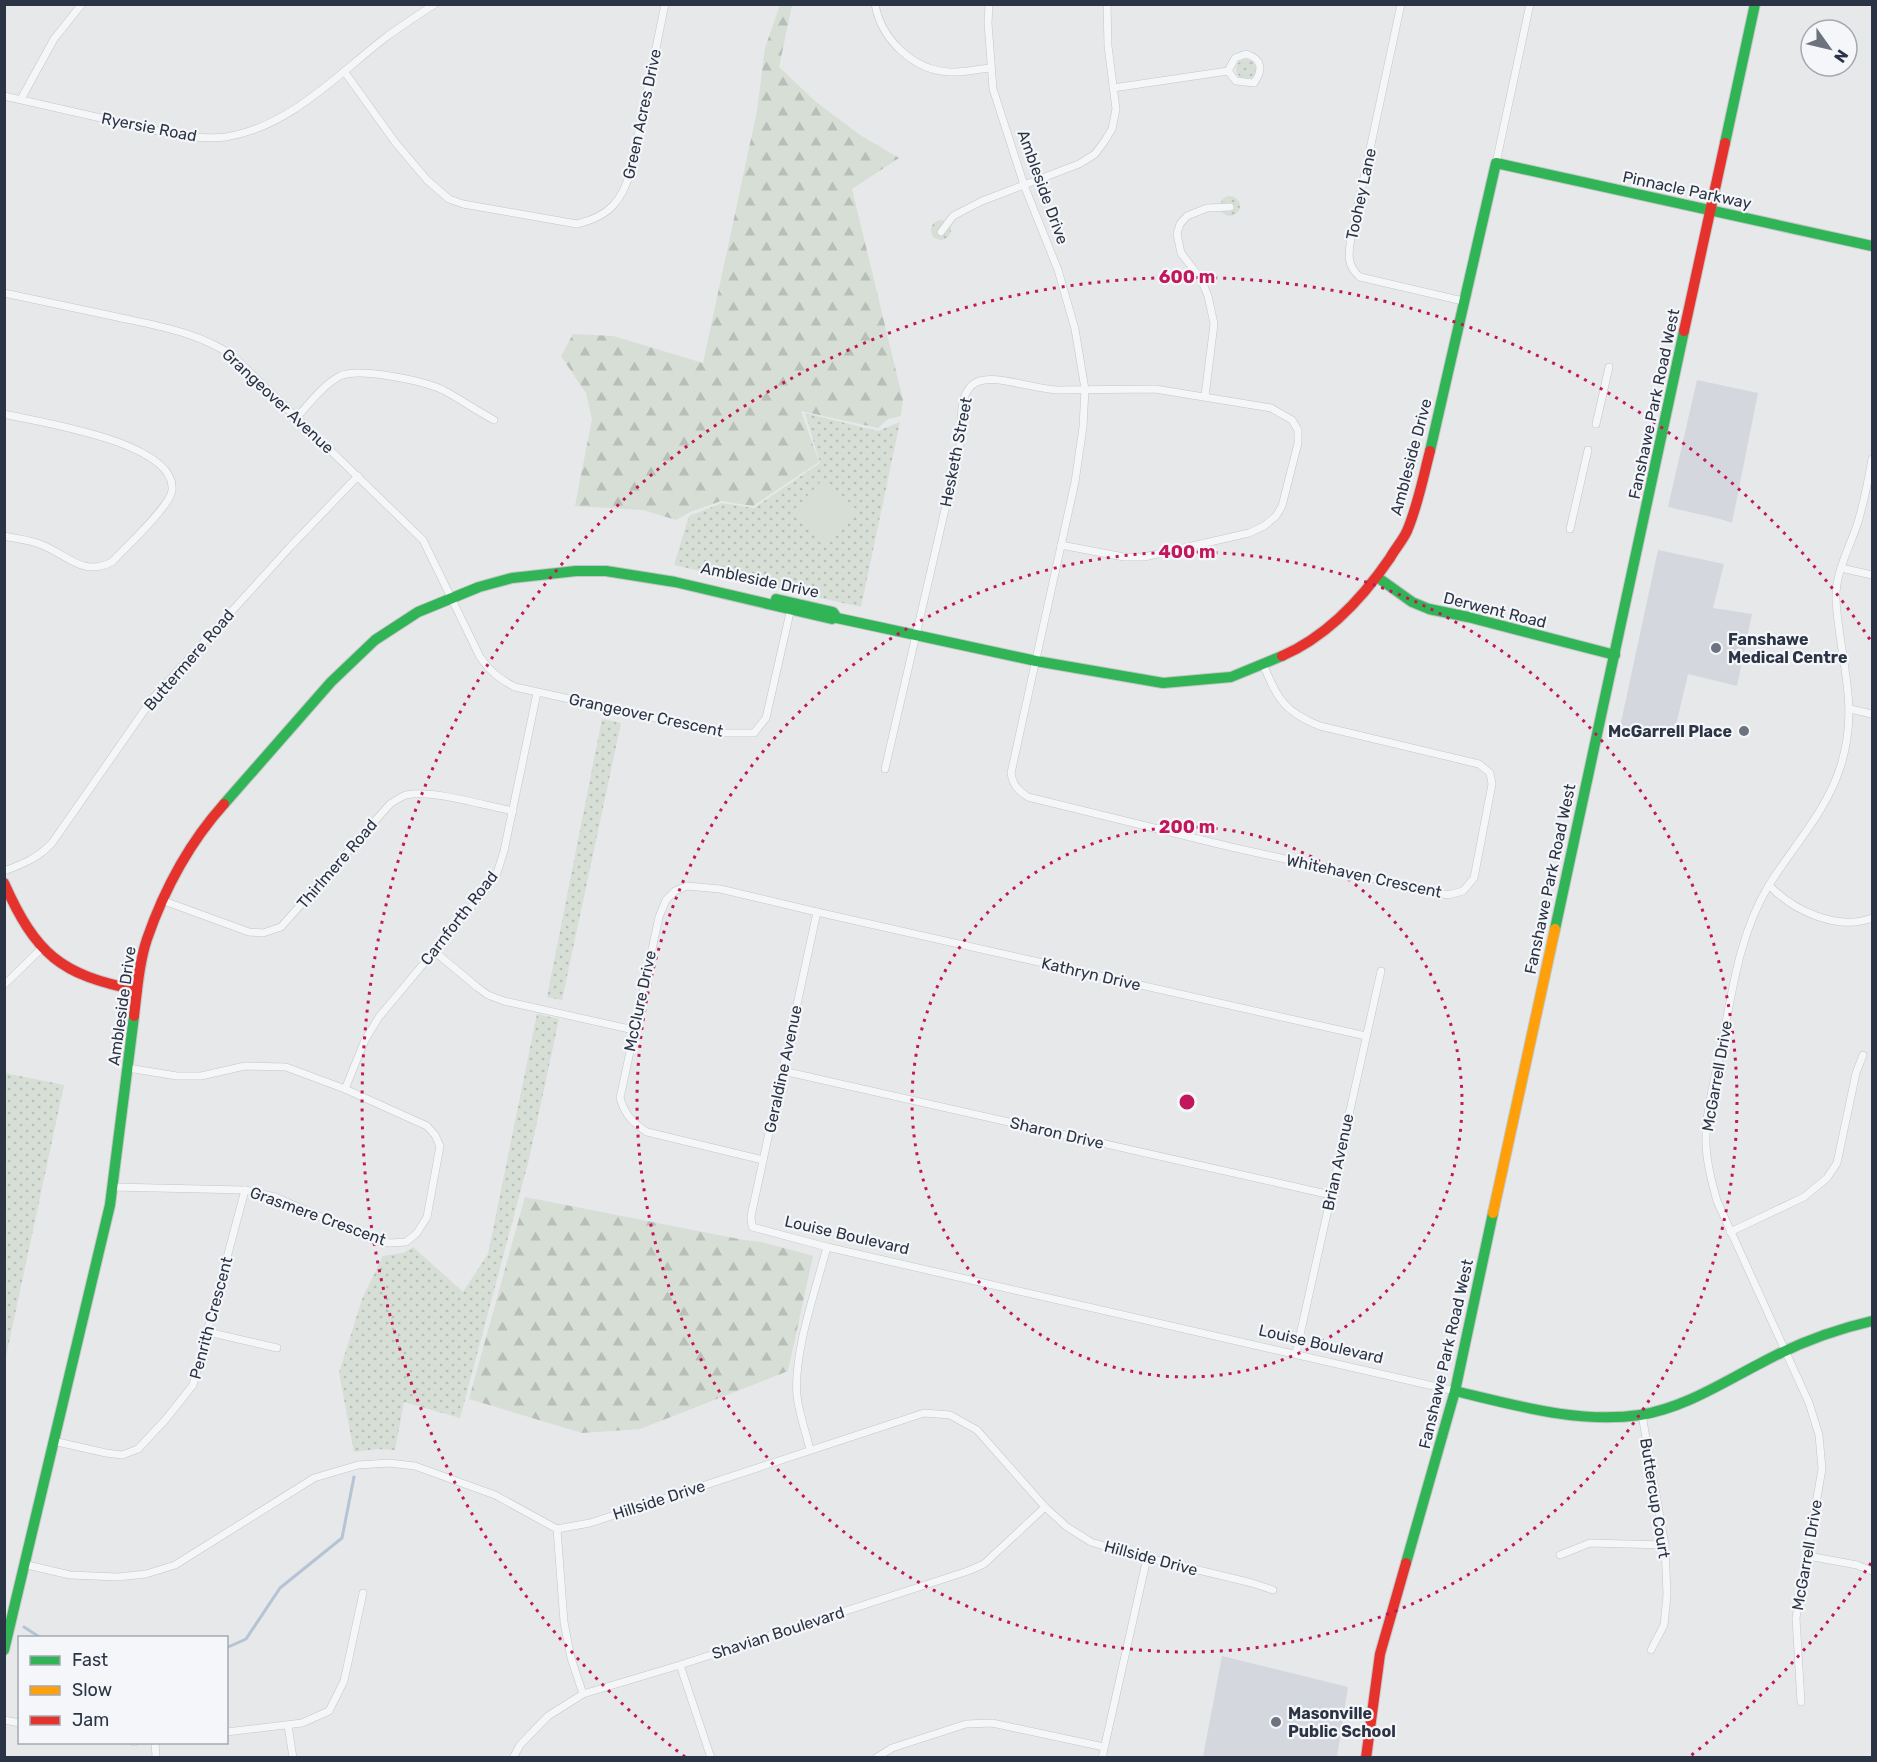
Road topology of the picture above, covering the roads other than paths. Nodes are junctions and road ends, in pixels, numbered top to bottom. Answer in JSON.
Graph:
{"nodes":[{"id":1,"x":82,"y":4,"type":"edge"},
{"id":2,"x":435,"y":4,"type":"edge"},
{"id":3,"x":665,"y":4,"type":"edge"},
{"id":4,"x":875,"y":4,"type":"edge"},
{"id":5,"x":989,"y":4,"type":"edge"},
{"id":6,"x":1107,"y":4,"type":"edge"},
{"id":7,"x":1401,"y":4,"type":"edge"},
{"id":8,"x":1530,"y":4,"type":"edge"},
{"id":9,"x":1755,"y":4,"type":"edge"},
{"id":10,"x":991,"y":68,"type":"junction"},
{"id":11,"x":344,"y":71,"type":"junction"},
{"id":12,"x":1228,"y":71,"type":"junction"},
{"id":13,"x":1113,"y":88,"type":"junction"},
{"id":14,"x":4,"y":96,"type":"edge"},
{"id":15,"x":21,"y":99,"type":"junction"},
{"id":16,"x":1496,"y":163,"type":"junction"},
{"id":17,"x":1024,"y":185,"type":"junction"},
{"id":18,"x":1230,"y":207,"type":"dead end"},
{"id":19,"x":1711,"y":211,"type":"junction"},
{"id":20,"x":941,"y":232,"type":"dead end"},
{"id":21,"x":1872,"y":246,"type":"edge"},
{"id":22,"x":4,"y":293,"type":"edge"},
{"id":23,"x":1463,"y":301,"type":"junction"},
{"id":24,"x":1609,"y":367,"type":"dead end"},
{"id":25,"x":1085,"y":389,"type":"junction"},
{"id":26,"x":1205,"y":396,"type":"junction"},
{"id":27,"x":4,"y":414,"type":"edge"},
{"id":28,"x":297,"y":417,"type":"junction"},
{"id":29,"x":494,"y":420,"type":"dead end"},
{"id":30,"x":1596,"y":424,"type":"dead end"},
{"id":31,"x":1588,"y":450,"type":"dead end"},
{"id":32,"x":1872,"y":459,"type":"edge"},
{"id":33,"x":358,"y":476,"type":"junction"},
{"id":34,"x":1570,"y":529,"type":"dead end"},
{"id":35,"x":4,"y":536,"type":"edge"},
{"id":36,"x":1062,"y":545,"type":"junction"},
{"id":37,"x":1841,"y":568,"type":"junction"},
{"id":38,"x":1872,"y":575,"type":"edge"},
{"id":39,"x":1377,"y":577,"type":"junction"},
{"id":40,"x":450,"y":598,"type":"junction"},
{"id":41,"x":792,"y":606,"type":"junction"},
{"id":42,"x":915,"y":634,"type":"junction"},
{"id":43,"x":1615,"y":655,"type":"junction"},
{"id":44,"x":1036,"y":661,"type":"junction"},
{"id":45,"x":1263,"y":664,"type":"junction"},
{"id":46,"x":537,"y":693,"type":"junction"},
{"id":47,"x":1850,"y":710,"type":"junction"},
{"id":48,"x":1872,"y":714,"type":"edge"},
{"id":49,"x":885,"y":769,"type":"dead end"},
{"id":50,"x":513,"y":811,"type":"junction"},
{"id":51,"x":4,"y":871,"type":"edge"},
{"id":52,"x":4,"y":883,"type":"edge"},
{"id":53,"x":1769,"y":885,"type":"junction"},
{"id":54,"x":164,"y":901,"type":"junction"},
{"id":55,"x":817,"y":912,"type":"junction"},
{"id":56,"x":1872,"y":918,"type":"edge"},
{"id":57,"x":42,"y":948,"type":"junction"},
{"id":58,"x":434,"y":951,"type":"junction"},
{"id":59,"x":1381,"y":971,"type":"dead end"},
{"id":60,"x":4,"y":985,"type":"edge"},
{"id":61,"x":137,"y":990,"type":"junction"},
{"id":62,"x":634,"y":1030,"type":"junction"},
{"id":63,"x":1365,"y":1036,"type":"junction"},
{"id":64,"x":1863,"y":1055,"type":"dead end"},
{"id":65,"x":128,"y":1068,"type":"junction"},
{"id":66,"x":783,"y":1071,"type":"junction"},
{"id":67,"x":345,"y":1089,"type":"junction"},
{"id":68,"x":764,"y":1160,"type":"junction"},
{"id":69,"x":112,"y":1187,"type":"junction"},
{"id":70,"x":245,"y":1190,"type":"junction"},
{"id":71,"x":1331,"y":1195,"type":"junction"},
{"id":72,"x":752,"y":1227,"type":"joint"},
{"id":73,"x":1730,"y":1232,"type":"junction"},
{"id":74,"x":826,"y":1247,"type":"junction"},
{"id":75,"x":1872,"y":1321,"type":"edge"},
{"id":76,"x":208,"y":1332,"type":"junction"},
{"id":77,"x":277,"y":1348,"type":"dead end"},
{"id":78,"x":1785,"y":1352,"type":"junction"},
{"id":79,"x":1296,"y":1353,"type":"junction"},
{"id":80,"x":1455,"y":1391,"type":"junction"},
{"id":81,"x":1642,"y":1414,"type":"junction"},
{"id":82,"x":53,"y":1441,"type":"junction"},
{"id":83,"x":810,"y":1450,"type":"junction"},
{"id":84,"x":1045,"y":1507,"type":"junction"},
{"id":85,"x":557,"y":1528,"type":"junction"},
{"id":86,"x":1665,"y":1545,"type":"junction"},
{"id":87,"x":1560,"y":1555,"type":"dead end"},
{"id":88,"x":1808,"y":1556,"type":"junction"},
{"id":89,"x":1147,"y":1558,"type":"junction"},
{"id":90,"x":23,"y":1564,"type":"junction"},
{"id":91,"x":1872,"y":1571,"type":"edge"},
{"id":92,"x":1272,"y":1590,"type":"dead end"},
{"id":93,"x":363,"y":1593,"type":"dead end"},
{"id":94,"x":4,"y":1650,"type":"edge"},
{"id":95,"x":1651,"y":1650,"type":"dead end"},
{"id":96,"x":680,"y":1665,"type":"junction"},
{"id":97,"x":583,"y":1694,"type":"junction"},
{"id":98,"x":1801,"y":1702,"type":"dead end"},
{"id":99,"x":288,"y":1725,"type":"junction"},
{"id":100,"x":228,"y":1732,"type":"edge"},
{"id":101,"x":1104,"y":1747,"type":"junction"},
{"id":102,"x":293,"y":1758,"type":"edge"},
{"id":103,"x":513,"y":1758,"type":"edge"},
{"id":104,"x":711,"y":1758,"type":"edge"},
{"id":105,"x":876,"y":1758,"type":"edge"},
{"id":106,"x":1102,"y":1758,"type":"edge"},
{"id":107,"x":1366,"y":1758,"type":"edge"}],
"edges":[{"from":1,"to":15,"type":"street"},
{"from":2,"to":11,"type":"street","name":"Ryersie Road"},
{"from":3,"to":11,"type":"street","name":"Green Acres Drive"},
{"from":4,"to":10,"type":"street"},
{"from":5,"to":10,"type":"street","name":"Ambleside Drive"},
{"from":6,"to":13,"type":"street"},
{"from":7,"to":23,"type":"street","name":"Toohey Lane"},
{"from":8,"to":16,"type":"street","name":"Ambleside Drive"},
{"from":9,"to":19,"type":"street","name":"Fanshawe Park Road West"},
{"from":10,"to":17,"type":"street","name":"Ambleside Drive"},
{"from":11,"to":15,"type":"street","name":"Ryersie Road"},
{"from":12,"to":12,"type":"street"},
{"from":12,"to":13,"type":"street"},
{"from":13,"to":17,"type":"street"},
{"from":14,"to":15,"type":"street","name":"Ryersie Road"},
{"from":16,"to":19,"type":"street","name":"Pinnacle Parkway"},
{"from":16,"to":23,"type":"street","name":"Ambleside Drive"},
{"from":17,"to":20,"type":"street"},
{"from":17,"to":25,"type":"street","name":"Ambleside Drive"},
{"from":18,"to":26,"type":"street"},
{"from":19,"to":21,"type":"street","name":"Pinnacle Parkway"},
{"from":19,"to":43,"type":"street","name":"Fanshawe Park Road West"},
{"from":22,"to":28,"type":"street","name":"Grangeover Avenue"},
{"from":23,"to":39,"type":"street","name":"Ambleside Drive"},
{"from":24,"to":30,"type":"street"},
{"from":25,"to":26,"type":"street","name":"Hesketh Street"},
{"from":25,"to":36,"type":"street","name":"Ambleside Drive"},
{"from":25,"to":42,"type":"street","name":"Hesketh Street"},
{"from":26,"to":36,"type":"street","name":"Hesketh Street"},
{"from":27,"to":35,"type":"street"},
{"from":28,"to":29,"type":"street"},
{"from":28,"to":33,"type":"street","name":"Grangeover Avenue"},
{"from":31,"to":34,"type":"street"},
{"from":32,"to":37,"type":"street","name":"McGarrell Drive"},
{"from":33,"to":40,"type":"street","name":"Grangeover Avenue"},
{"from":33,"to":51,"type":"street","name":"Buttermere Road"},
{"from":36,"to":44,"type":"street","name":"Ambleside Drive"},
{"from":37,"to":38,"type":"street"},
{"from":37,"to":47,"type":"street","name":"McGarrell Drive"},
{"from":39,"to":43,"type":"street","name":"Derwent Road"},
{"from":39,"to":45,"type":"street","name":"Ambleside Drive"},
{"from":40,"to":41,"type":"street","name":"Ambleside Drive"},
{"from":40,"to":46,"type":"street","name":"Grangeover Crescent"},
{"from":40,"to":54,"type":"street","name":"Ambleside Drive"},
{"from":41,"to":42,"type":"street","name":"Ambleside Drive"},
{"from":41,"to":46,"type":"street","name":"Grangeover Crescent"},
{"from":42,"to":44,"type":"street","name":"Ambleside Drive"},
{"from":42,"to":49,"type":"street","name":"Hesketh Street"},
{"from":43,"to":80,"type":"street","name":"Fanshawe Park Road West"},
{"from":44,"to":45,"type":"street","name":"Ambleside Drive"},
{"from":44,"to":45,"type":"street","name":"Whitehaven Crescent"},
{"from":46,"to":50,"type":"street","name":"Carnforth Road"},
{"from":47,"to":48,"type":"street"},
{"from":47,"to":53,"type":"street","name":"McGarrell Drive"},
{"from":50,"to":54,"type":"street","name":"Thirlmere Road"},
{"from":50,"to":58,"type":"street","name":"Carnforth Road"},
{"from":52,"to":57,"type":"street"},
{"from":53,"to":56,"type":"street"},
{"from":53,"to":73,"type":"street","name":"McGarrell Drive"},
{"from":54,"to":61,"type":"street","name":"Ambleside Drive"},
{"from":55,"to":62,"type":"street","name":"McClure Drive"},
{"from":55,"to":63,"type":"street","name":"Kathryn Drive"},
{"from":55,"to":66,"type":"street","name":"Geraldine Avenue"},
{"from":57,"to":60,"type":"street"},
{"from":57,"to":61,"type":"street"},
{"from":58,"to":62,"type":"street"},
{"from":58,"to":67,"type":"street","name":"Carnforth Road"},
{"from":59,"to":63,"type":"street","name":"Brian Avenue"},
{"from":61,"to":65,"type":"street","name":"Ambleside Drive"},
{"from":62,"to":68,"type":"street","name":"McClure Drive"},
{"from":63,"to":71,"type":"street","name":"Brian Avenue"},
{"from":64,"to":73,"type":"street"},
{"from":65,"to":67,"type":"street","name":"Grasmere Crescent"},
{"from":65,"to":69,"type":"street","name":"Ambleside Drive"},
{"from":66,"to":68,"type":"street","name":"Geraldine Avenue"},
{"from":66,"to":71,"type":"street","name":"Sharon Drive"},
{"from":67,"to":70,"type":"street","name":"Grasmere Crescent"},
{"from":68,"to":72,"type":"street","name":"Geraldine Avenue"},
{"from":69,"to":70,"type":"street","name":"Grasmere Crescent"},
{"from":69,"to":82,"type":"street","name":"Ambleside Drive"},
{"from":70,"to":76,"type":"street","name":"Penrith Crescent"},
{"from":71,"to":79,"type":"street","name":"Brian Avenue"},
{"from":72,"to":74,"type":"street","name":"Louise Boulevard"},
{"from":73,"to":78,"type":"street","name":"McGarrell Drive"},
{"from":74,"to":79,"type":"street","name":"Louise Boulevard"},
{"from":74,"to":83,"type":"street"},
{"from":75,"to":78,"type":"street","name":"Louise Boulevard"},
{"from":76,"to":77,"type":"street"},
{"from":76,"to":82,"type":"street","name":"Penrith Crescent"},
{"from":78,"to":81,"type":"street","name":"Louise Boulevard"},
{"from":78,"to":88,"type":"street","name":"McGarrell Drive"},
{"from":79,"to":80,"type":"street","name":"Louise Boulevard"},
{"from":80,"to":81,"type":"street","name":"Louise Boulevard"},
{"from":80,"to":107,"type":"street","name":"Fanshawe Park Road West"},
{"from":81,"to":86,"type":"street","name":"Buttercup Court"},
{"from":82,"to":90,"type":"street","name":"Ambleside Drive"},
{"from":83,"to":84,"type":"street","name":"Hillside Drive"},
{"from":83,"to":85,"type":"street","name":"Hillside Drive"},
{"from":84,"to":89,"type":"street","name":"Hillside Drive"},
{"from":84,"to":96,"type":"street","name":"Shavian Boulevard"},
{"from":85,"to":90,"type":"street"},
{"from":85,"to":97,"type":"street"},
{"from":86,"to":87,"type":"street"},
{"from":86,"to":95,"type":"street","name":"Buttercup Court"},
{"from":88,"to":91,"type":"street"},
{"from":88,"to":98,"type":"street","name":"McGarrell Drive"},
{"from":89,"to":92,"type":"street","name":"Hillside Drive"},
{"from":89,"to":101,"type":"street"},
{"from":90,"to":94,"type":"street","name":"Ambleside Drive"},
{"from":93,"to":99,"type":"street"},
{"from":96,"to":97,"type":"street","name":"Shavian Boulevard"},
{"from":96,"to":104,"type":"street"},
{"from":97,"to":103,"type":"street","name":"Shavian Boulevard"},
{"from":99,"to":100,"type":"street"},
{"from":99,"to":102,"type":"street"},
{"from":101,"to":105,"type":"street"},
{"from":101,"to":106,"type":"street"}]}
